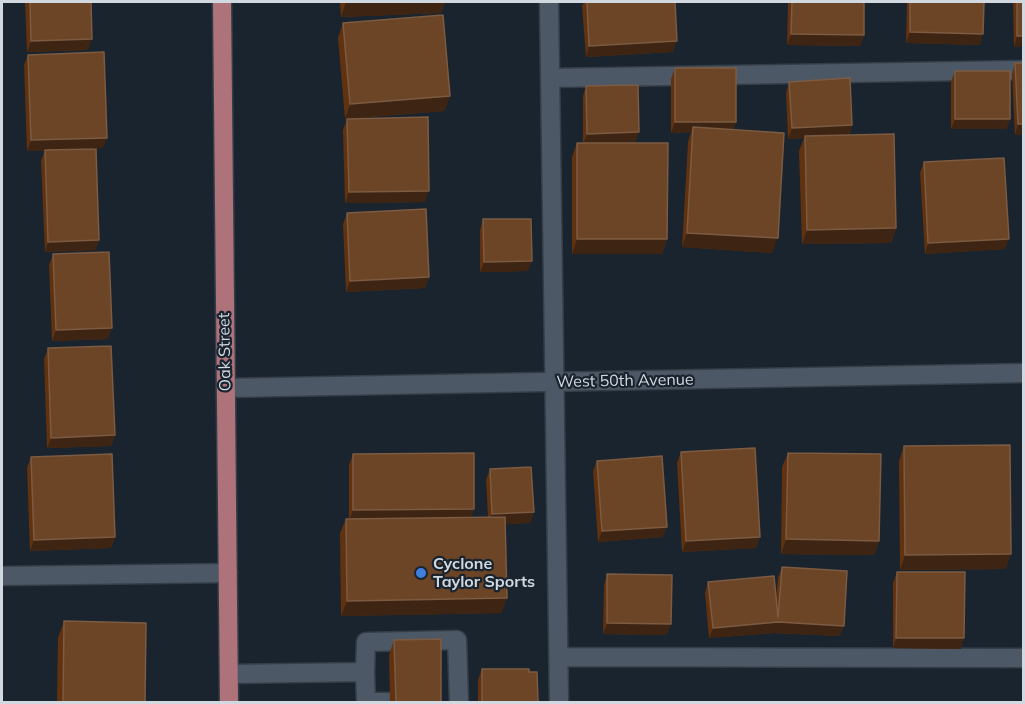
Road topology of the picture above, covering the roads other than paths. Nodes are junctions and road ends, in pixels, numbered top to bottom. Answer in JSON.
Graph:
{"nodes":[{"id":1,"x":222,"y":2,"type":"edge"},
{"id":2,"x":549,"y":2,"type":"edge"},
{"id":3,"x":1023,"y":70,"type":"edge"},
{"id":4,"x":550,"y":78,"type":"junction"},
{"id":5,"x":1023,"y":373,"type":"edge"},
{"id":6,"x":555,"y":382,"type":"junction"},
{"id":7,"x":226,"y":388,"type":"junction"},
{"id":8,"x":228,"y":573,"type":"junction"},
{"id":9,"x":2,"y":576,"type":"edge"},
{"id":10,"x":560,"y":657,"type":"junction"},
{"id":11,"x":1023,"y":658,"type":"edge"},
{"id":12,"x":365,"y":672,"type":"junction"},
{"id":13,"x":229,"y":674,"type":"junction"},
{"id":14,"x":436,"y":700,"type":"edge"},
{"id":15,"x":230,"y":702,"type":"edge"},
{"id":16,"x":366,"y":702,"type":"edge"},
{"id":17,"x":374,"y":702,"type":"edge"},
{"id":18,"x":390,"y":702,"type":"edge"},
{"id":19,"x":459,"y":702,"type":"edge"},
{"id":20,"x":559,"y":702,"type":"edge"}],
"edges":[{"from":1,"to":7,"type":"main road","name":"Oak Street"},
{"from":2,"to":4,"type":"street"},
{"from":3,"to":4,"type":"street"},
{"from":4,"to":6,"type":"street"},
{"from":5,"to":6,"type":"street","name":"West 50th Avenue"},
{"from":6,"to":7,"type":"street","name":"West 50th Avenue"},
{"from":6,"to":10,"type":"street"},
{"from":7,"to":8,"type":"main road","name":"Oak Street"},
{"from":8,"to":9,"type":"street"},
{"from":8,"to":13,"type":"main road","name":"Oak Street"},
{"from":10,"to":11,"type":"street"},
{"from":10,"to":20,"type":"street"},
{"from":12,"to":13,"type":"street"},
{"from":12,"to":16,"type":"street"},
{"from":12,"to":19,"type":"street"},
{"from":13,"to":15,"type":"main road","name":"Oak Street"},
{"from":14,"to":19,"type":"street"},
{"from":17,"to":18,"type":"street"}]}
